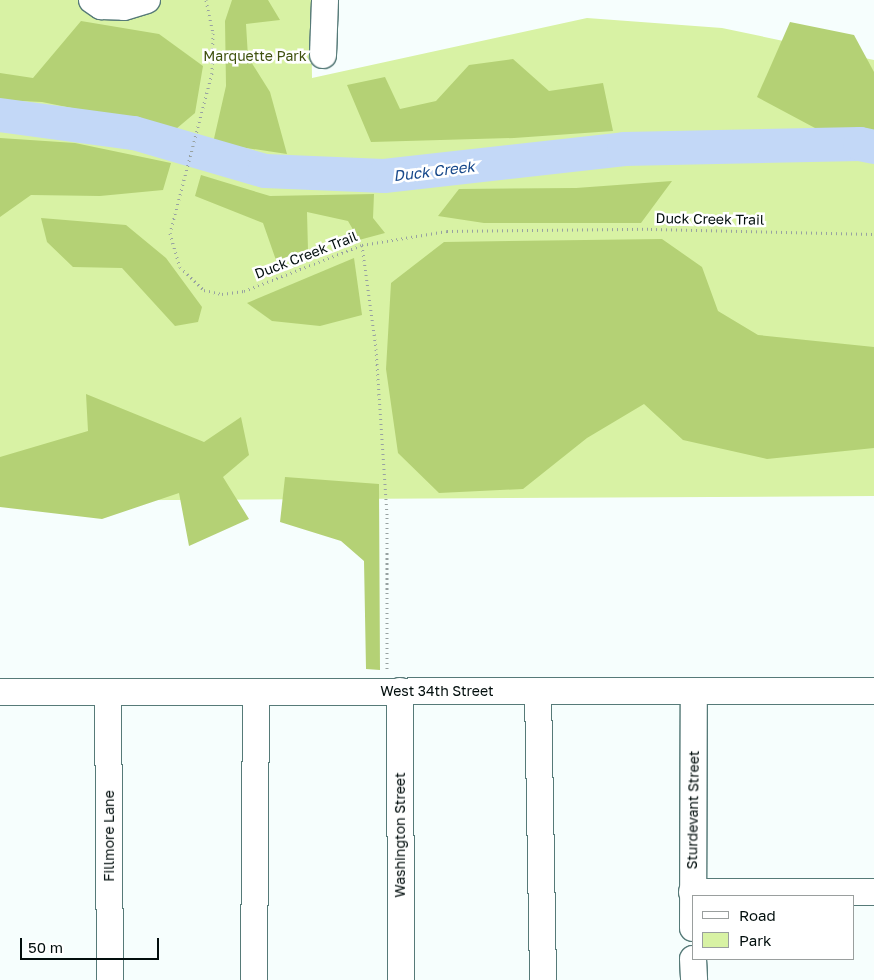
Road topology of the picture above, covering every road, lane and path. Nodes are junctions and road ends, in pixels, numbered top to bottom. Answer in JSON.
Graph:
{"nodes":[{"id":1,"x":92,"y":0,"type":"edge"},
{"id":2,"x":147,"y":0,"type":"edge"},
{"id":3,"x":206,"y":0,"type":"edge"},
{"id":4,"x":325,"y":0,"type":"edge"},
{"id":5,"x":324,"y":55,"type":"dead end"},
{"id":6,"x":874,"y":234,"type":"edge"},
{"id":7,"x":362,"y":245,"type":"junction"},
{"id":8,"x":394,"y":690,"type":"junction"},
{"id":9,"x":538,"y":691,"type":"junction"},
{"id":10,"x":694,"y":691,"type":"junction"},
{"id":11,"x":874,"y":691,"type":"edge"},
{"id":12,"x":0,"y":692,"type":"edge"},
{"id":13,"x":108,"y":692,"type":"junction"},
{"id":14,"x":256,"y":692,"type":"junction"},
{"id":15,"x":692,"y":892,"type":"junction"},
{"id":16,"x":874,"y":892,"type":"edge"},
{"id":17,"x":692,"y":895,"type":"edge"},
{"id":18,"x":693,"y":960,"type":"edge"},
{"id":19,"x":110,"y":980,"type":"edge"},
{"id":20,"x":254,"y":980,"type":"edge"},
{"id":21,"x":400,"y":980,"type":"edge"},
{"id":22,"x":543,"y":980,"type":"edge"},
{"id":23,"x":694,"y":980,"type":"edge"}],
"edges":[{"from":1,"to":2,"type":"street"},
{"from":3,"to":7,"type":"path","name":"Duck Creek Trail"},
{"from":4,"to":5,"type":"street"},
{"from":6,"to":7,"type":"path","name":"Duck Creek Trail"},
{"from":7,"to":8,"type":"path"},
{"from":8,"to":9,"type":"street","name":"West 34th Street"},
{"from":8,"to":14,"type":"street","name":"West 34th Street"},
{"from":8,"to":21,"type":"street","name":"Washington Street"},
{"from":9,"to":10,"type":"street","name":"West 34th Street"},
{"from":9,"to":22,"type":"street"},
{"from":10,"to":11,"type":"street","name":"West 34th Street"},
{"from":10,"to":15,"type":"street","name":"Sturdevant Street"},
{"from":12,"to":13,"type":"street","name":"West 34th Street"},
{"from":13,"to":14,"type":"street","name":"West 34th Street"},
{"from":13,"to":19,"type":"street","name":"Fillmore Lane"},
{"from":14,"to":20,"type":"street"},
{"from":15,"to":16,"type":"street"},
{"from":15,"to":17,"type":"street","name":"Sturdevant Street"},
{"from":18,"to":23,"type":"street"}]}
